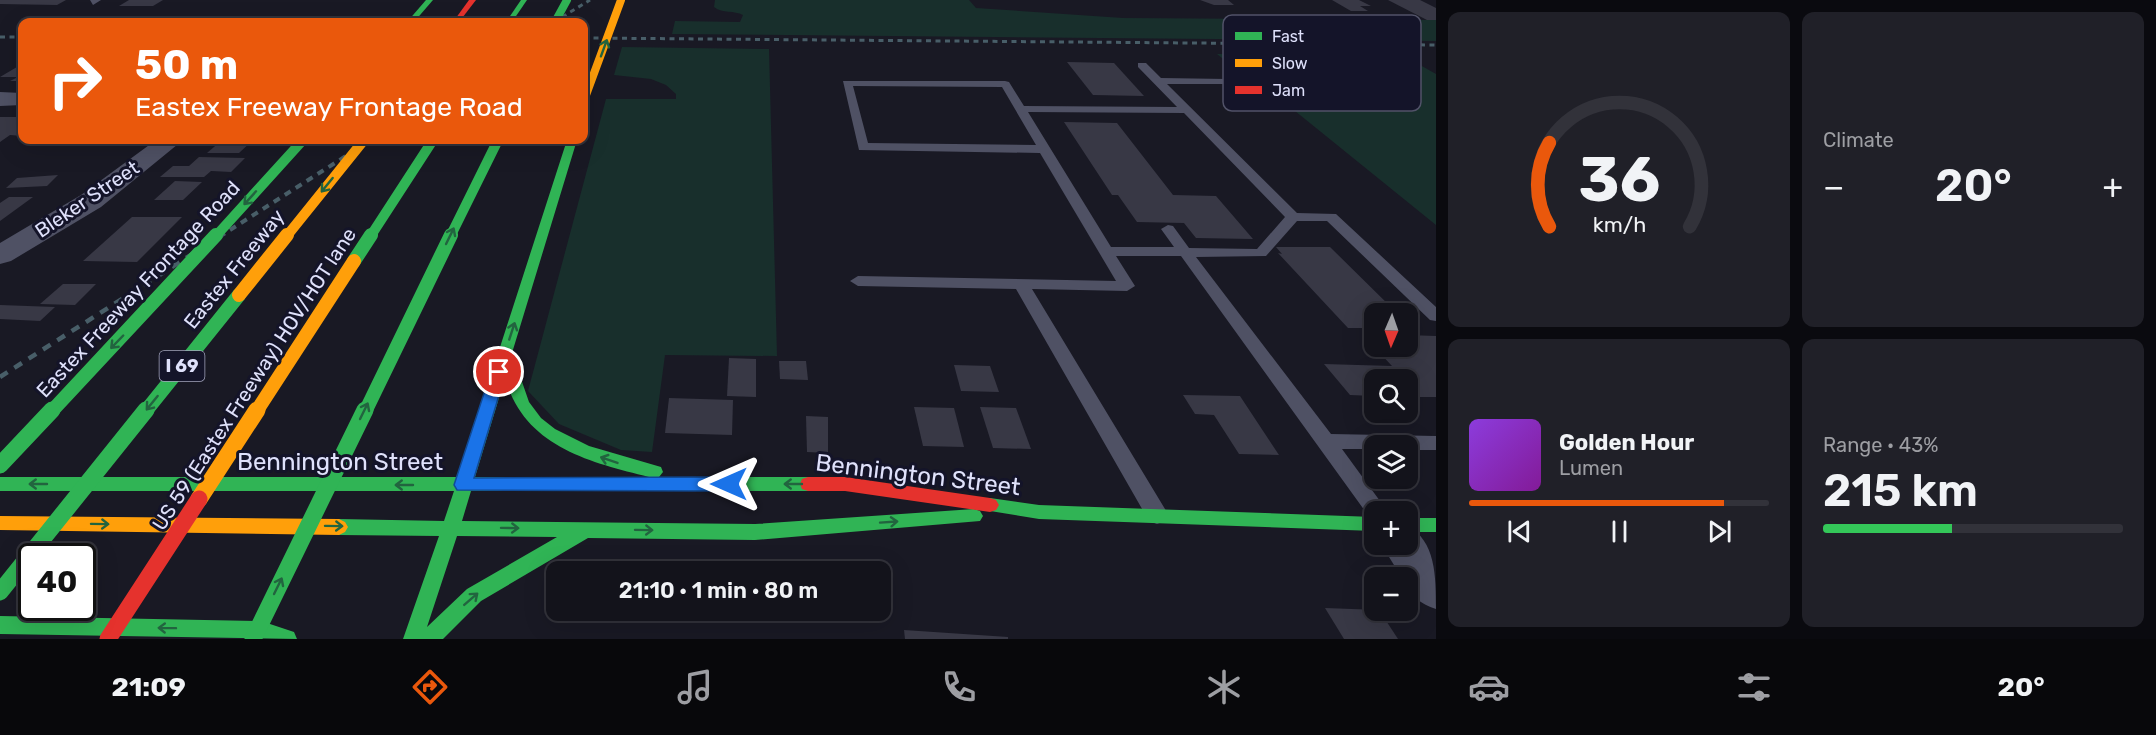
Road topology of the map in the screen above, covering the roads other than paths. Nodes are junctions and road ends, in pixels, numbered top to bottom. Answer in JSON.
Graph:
{"nodes":[{"id":1,"x":430,"y":0,"type":"edge"},
{"id":2,"x":473,"y":0,"type":"edge"},
{"id":3,"x":524,"y":0,"type":"edge"},
{"id":4,"x":567,"y":0,"type":"edge"},
{"id":5,"x":621,"y":0,"type":"edge"},
{"id":6,"x":414,"y":18,"type":"edge"},
{"id":7,"x":459,"y":18,"type":"edge"},
{"id":8,"x":512,"y":18,"type":"edge"},
{"id":9,"x":557,"y":18,"type":"edge"},
{"id":10,"x":1142,"y":65,"type":"dead end"},
{"id":11,"x":1158,"y":81,"type":"junction"},
{"id":12,"x":1223,"y":81,"type":"dead end"},
{"id":13,"x":588,"y":92,"type":"edge"},
{"id":14,"x":0,"y":99,"type":"edge"},
{"id":15,"x":18,"y":99,"type":"edge"},
{"id":16,"x":1020,"y":109,"type":"junction"},
{"id":17,"x":1187,"y":110,"type":"junction"},
{"id":18,"x":166,"y":144,"type":"edge"},
{"id":19,"x":299,"y":144,"type":"edge"},
{"id":20,"x":361,"y":144,"type":"edge"},
{"id":21,"x":430,"y":144,"type":"edge"},
{"id":22,"x":496,"y":144,"type":"edge"},
{"id":23,"x":571,"y":144,"type":"edge"},
{"id":24,"x":1045,"y":149,"type":"junction"},
{"id":25,"x":1293,"y":217,"type":"junction"},
{"id":26,"x":1168,"y":229,"type":"dead end"},
{"id":27,"x":1106,"y":250,"type":"junction"},
{"id":28,"x":1185,"y":252,"type":"junction"},
{"id":29,"x":0,"y":255,"type":"edge"},
{"id":30,"x":858,"y":281,"type":"dead end"},
{"id":31,"x":1021,"y":284,"type":"junction"},
{"id":32,"x":1436,"y":316,"type":"edge"},
{"id":33,"x":505,"y":352,"type":"junction"},
{"id":34,"x":1326,"y":441,"type":"junction"},
{"id":35,"x":1436,"y":443,"type":"edge"},
{"id":36,"x":0,"y":465,"type":"edge"},
{"id":37,"x":0,"y":484,"type":"edge"},
{"id":38,"x":706,"y":484,"type":"junction"},
{"id":39,"x":463,"y":485,"type":"junction"},
{"id":40,"x":1370,"y":501,"type":"edge"},
{"id":41,"x":1039,"y":512,"type":"junction"},
{"id":42,"x":1157,"y":516,"type":"junction"},
{"id":43,"x":0,"y":523,"type":"edge"},
{"id":44,"x":1364,"y":524,"type":"edge"},
{"id":45,"x":1418,"y":525,"type":"edge"},
{"id":46,"x":1436,"y":525,"type":"edge"},
{"id":47,"x":451,"y":527,"type":"junction"},
{"id":48,"x":586,"y":530,"type":"junction"},
{"id":49,"x":1411,"y":555,"type":"edge"},
{"id":50,"x":1436,"y":588,"type":"edge"},
{"id":51,"x":0,"y":592,"type":"edge"},
{"id":52,"x":0,"y":625,"type":"edge"},
{"id":53,"x":108,"y":639,"type":"edge"},
{"id":54,"x":253,"y":639,"type":"edge"},
{"id":55,"x":287,"y":639,"type":"edge"},
{"id":56,"x":413,"y":639,"type":"edge"},
{"id":57,"x":429,"y":639,"type":"edge"}],
"edges":[{"from":1,"to":6,"type":"main road"},
{"from":2,"to":7,"type":"main road"},
{"from":3,"to":8,"type":"main road"},
{"from":4,"to":9,"type":"main road","bridge":true},
{"from":13,"to":5,"type":"main road","one_way":true,"bridge":true},
{"from":10,"to":11,"type":"lane"},
{"from":11,"to":12,"type":"lane"},
{"from":11,"to":17,"type":"lane"},
{"from":14,"to":15,"type":"street"},
{"from":16,"to":17,"type":"lane"},
{"from":16,"to":24,"type":"lane"},
{"from":16,"to":24,"type":"lane"},
{"from":17,"to":25,"type":"lane"},
{"from":18,"to":29,"type":"street","name":"Bleker Street"},
{"from":19,"to":36,"type":"main road","name":"Eastex Freeway Frontage Road","one_way":true,"bridge":true},
{"from":20,"to":51,"type":"main road","name":"Eastex Freeway","number":"I 69","one_way":true,"bridge":true},
{"from":21,"to":53,"type":"main road","name":"US 59 (Eastex Freeway) HOV/HOT lane","bridge":true},
{"from":54,"to":22,"type":"main road","one_way":true,"bridge":true},
{"from":33,"to":23,"type":"main road","one_way":true},
{"from":24,"to":27,"type":"lane"},
{"from":25,"to":28,"type":"lane"},
{"from":25,"to":32,"type":"lane"},
{"from":26,"to":28,"type":"lane"},
{"from":27,"to":28,"type":"lane"},
{"from":27,"to":31,"type":"lane"},
{"from":28,"to":34,"type":"lane"},
{"from":30,"to":31,"type":"lane"},
{"from":31,"to":42,"type":"lane"},
{"from":38,"to":33,"type":"main road","one_way":true},
{"from":33,"to":39,"type":"main road"},
{"from":34,"to":35,"type":"lane"},
{"from":34,"to":40,"type":"lane"},
{"from":39,"to":37,"type":"main road","name":"Bennington Street","one_way":true},
{"from":38,"to":39,"type":"main road","name":"Bennington Street"},
{"from":41,"to":38,"type":"main road","name":"Bennington Street","one_way":true},
{"from":39,"to":47,"type":"main road"},
{"from":41,"to":42,"type":"main road","name":"Bennington Street"},
{"from":48,"to":41,"type":"main road","name":"Bennington Street","one_way":true},
{"from":42,"to":44,"type":"main road","name":"Bennington Street"},
{"from":43,"to":47,"type":"main road","name":"Bennington Street","one_way":true},
{"from":45,"to":46,"type":"main road"},
{"from":47,"to":48,"type":"main road","name":"Bennington Street","one_way":true},
{"from":47,"to":56,"type":"main road"},
{"from":57,"to":48,"type":"main road","one_way":true},
{"from":49,"to":50,"type":"street"},
{"from":55,"to":52,"type":"main road","one_way":true}]}
